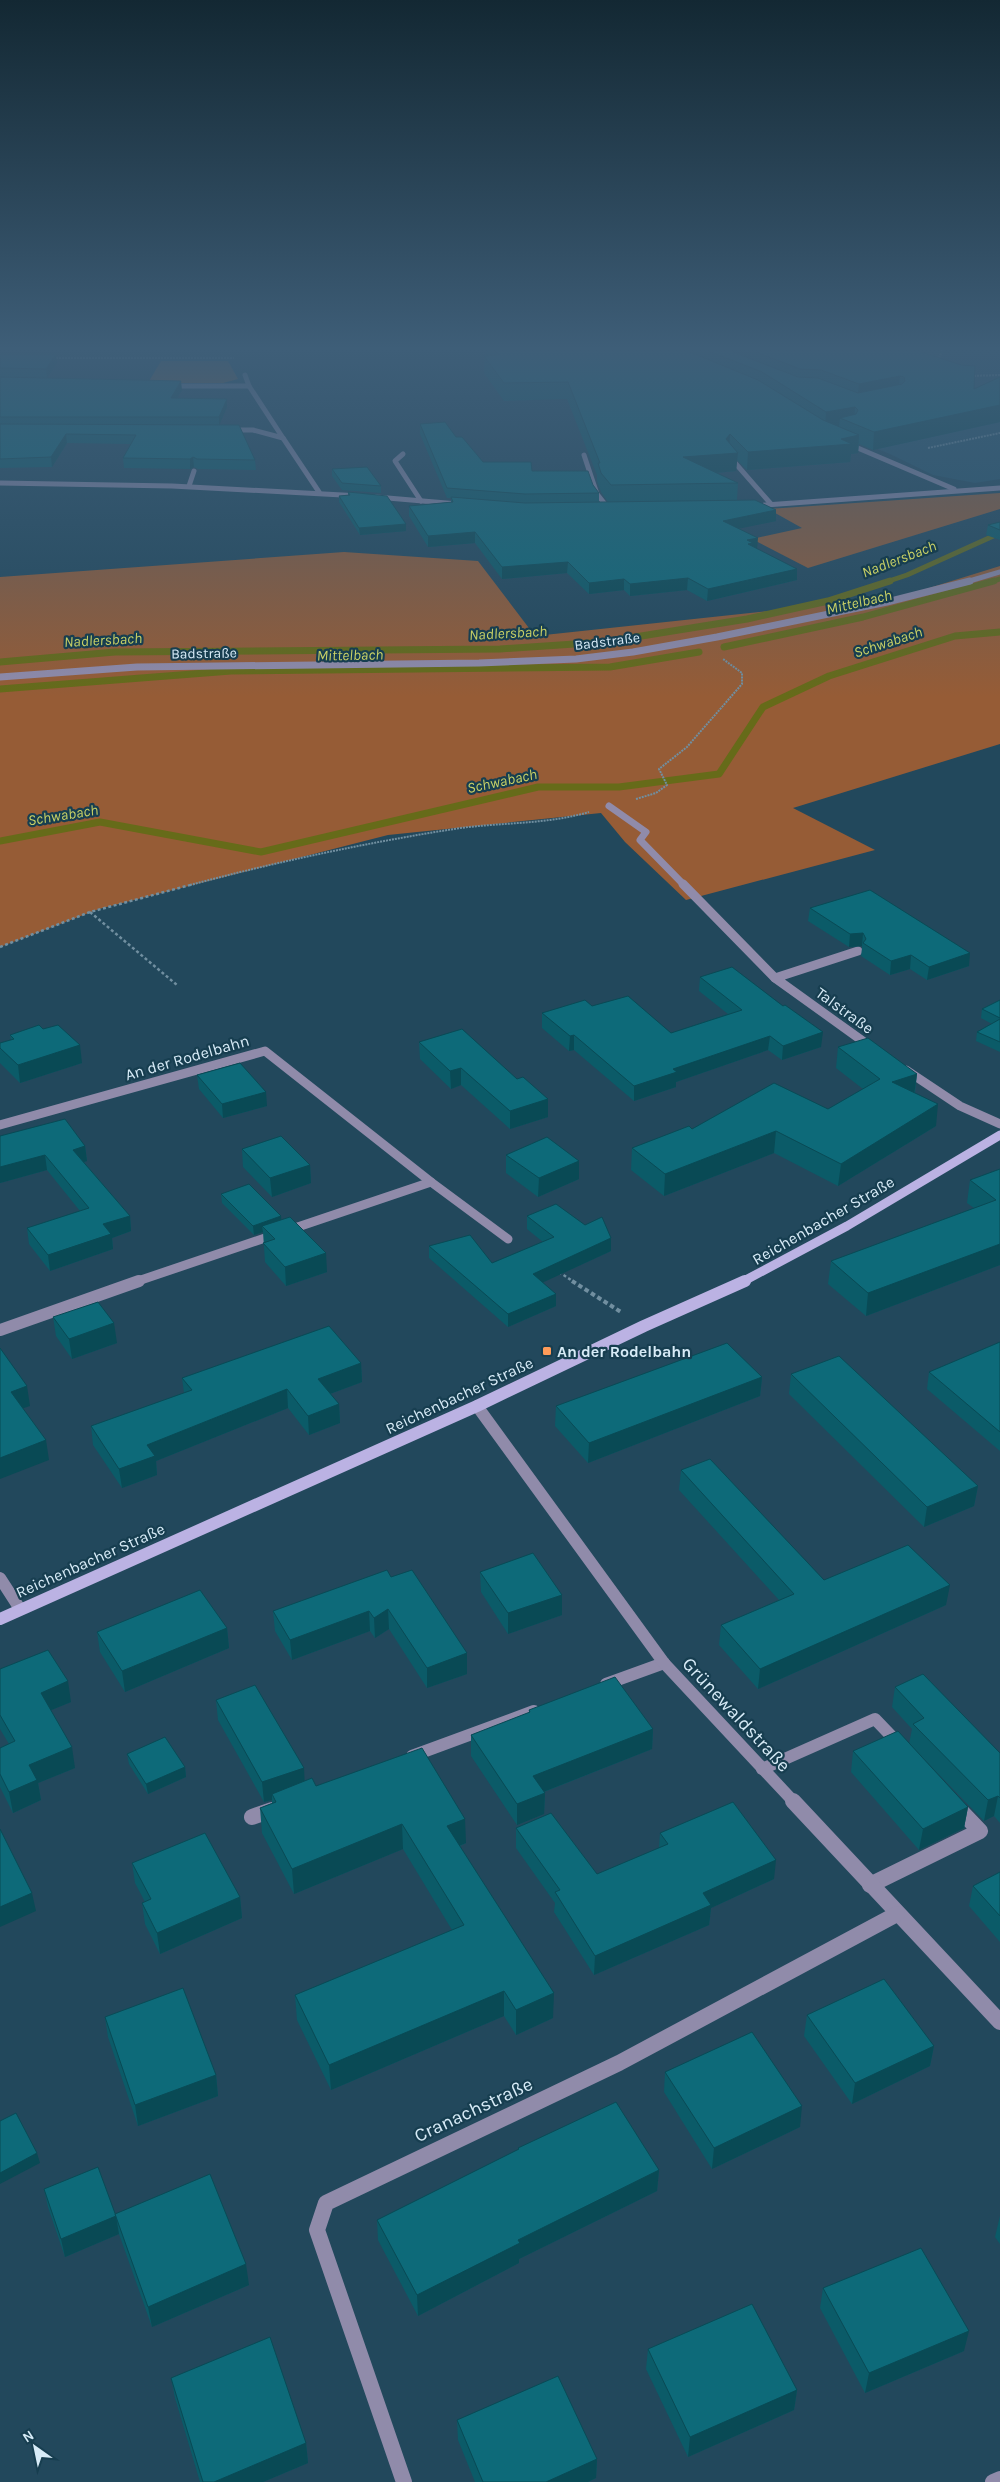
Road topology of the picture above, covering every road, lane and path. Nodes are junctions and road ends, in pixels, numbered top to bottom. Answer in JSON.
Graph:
{"nodes":[{"id":1,"x":302,"y":466,"type":"edge"},
{"id":2,"x":398,"y":466,"type":"edge"},
{"id":3,"x":587,"y":466,"type":"edge"},
{"id":4,"x":738,"y":466,"type":"edge"},
{"id":5,"x":899,"y":466,"type":"edge"},
{"id":6,"x":194,"y":471,"type":"edge"},
{"id":7,"x":0,"y":483,"type":"edge"},
{"id":8,"x":189,"y":486,"type":"junction"},
{"id":9,"x":1000,"y":488,"type":"edge"},
{"id":10,"x":957,"y":491,"type":"junction"},
{"id":11,"x":319,"y":492,"type":"junction"},
{"id":12,"x":421,"y":500,"type":"junction"},
{"id":13,"x":468,"y":504,"type":"edge"},
{"id":14,"x":771,"y":504,"type":"junction"},
{"id":15,"x":743,"y":506,"type":"edge"},
{"id":16,"x":598,"y":508,"type":"edge"},
{"id":17,"x":608,"y":508,"type":"junction"},
{"id":18,"x":618,"y":508,"type":"edge"},
{"id":19,"x":1000,"y":572,"type":"edge"},
{"id":20,"x":695,"y":642,"type":"junction"},
{"id":21,"x":0,"y":677,"type":"edge"},
{"id":22,"x":610,"y":806,"type":"junction"},
{"id":23,"x":90,"y":912,"type":"junction"},
{"id":24,"x":0,"y":947,"type":"edge"},
{"id":25,"x":858,"y":951,"type":"dead end"},
{"id":26,"x":775,"y":978,"type":"junction"},
{"id":27,"x":177,"y":985,"type":"dead end"},
{"id":28,"x":880,"y":1053,"type":"edge"},
{"id":29,"x":896,"y":1064,"type":"edge"},
{"id":30,"x":1000,"y":1124,"type":"edge"},
{"id":31,"x":0,"y":1125,"type":"edge"},
{"id":32,"x":1000,"y":1135,"type":"edge"},
{"id":33,"x":431,"y":1182,"type":"junction"},
{"id":34,"x":508,"y":1239,"type":"dead end"},
{"id":35,"x":555,"y":1270,"type":"edge"},
{"id":36,"x":644,"y":1326,"type":"junction"},
{"id":37,"x":0,"y":1330,"type":"edge"},
{"id":38,"x":477,"y":1406,"type":"junction"},
{"id":39,"x":0,"y":1578,"type":"edge"},
{"id":40,"x":20,"y":1609,"type":"junction"},
{"id":41,"x":0,"y":1619,"type":"edge"},
{"id":42,"x":664,"y":1663,"type":"junction"},
{"id":43,"x":589,"y":1690,"type":"edge"},
{"id":44,"x":542,"y":1708,"type":"edge"},
{"id":45,"x":908,"y":1754,"type":"edge"},
{"id":46,"x":404,"y":1760,"type":"edge"},
{"id":47,"x":762,"y":1769,"type":"junction"},
{"id":48,"x":947,"y":1796,"type":"edge"},
{"id":49,"x":288,"y":1804,"type":"edge"},
{"id":50,"x":252,"y":1817,"type":"dead end"},
{"id":51,"x":870,"y":1885,"type":"junction"},
{"id":52,"x":897,"y":1914,"type":"junction"},
{"id":53,"x":1000,"y":2022,"type":"edge"},
{"id":54,"x":1000,"y":2479,"type":"edge"},
{"id":55,"x":404,"y":2482,"type":"edge"},
{"id":56,"x":993,"y":2482,"type":"edge"}],
"edges":[{"from":1,"to":11,"type":"street"},
{"from":2,"to":12,"type":"street"},
{"from":3,"to":17,"type":"street"},
{"from":4,"to":14,"type":"street"},
{"from":5,"to":10,"type":"street"},
{"from":6,"to":8,"type":"street"},
{"from":7,"to":8,"type":"street"},
{"from":8,"to":11,"type":"street"},
{"from":9,"to":10,"type":"street"},
{"from":10,"to":14,"type":"street"},
{"from":11,"to":12,"type":"street"},
{"from":12,"to":13,"type":"street"},
{"from":14,"to":15,"type":"street"},
{"from":16,"to":17,"type":"street"},
{"from":17,"to":18,"type":"street"},
{"from":19,"to":20,"type":"street","name":"Badstraße"},
{"from":20,"to":21,"type":"street","name":"Badstraße"},
{"from":20,"to":22,"type":"path"},
{"from":22,"to":23,"type":"path"},
{"from":22,"to":26,"type":"street"},
{"from":23,"to":24,"type":"path"},
{"from":23,"to":27,"type":"path"},
{"from":25,"to":26,"type":"street","name":"Talstraße"},
{"from":26,"to":28,"type":"street","name":"Talstraße"},
{"from":29,"to":30,"type":"street"},
{"from":31,"to":33,"type":"street","name":"An der Rodelbahn"},
{"from":32,"to":36,"type":"main road","name":"Reichenbacher Straße"},
{"from":33,"to":34,"type":"street","name":"An der Rodelbahn"},
{"from":33,"to":37,"type":"street"},
{"from":35,"to":36,"type":"path"},
{"from":36,"to":38,"type":"main road","name":"Reichenbacher Straße"},
{"from":38,"to":40,"type":"main road","name":"Reichenbacher Straße"},
{"from":38,"to":42,"type":"street","name":"Grünewaldstraße"},
{"from":39,"to":40,"type":"street"},
{"from":40,"to":41,"type":"main road","name":"Reichenbacher Straße"},
{"from":42,"to":43,"type":"street"},
{"from":42,"to":47,"type":"street","name":"Grünewaldstraße"},
{"from":44,"to":46,"type":"street"},
{"from":45,"to":47,"type":"street"},
{"from":47,"to":51,"type":"street","name":"Grünewaldstraße"},
{"from":48,"to":51,"type":"street"},
{"from":49,"to":50,"type":"street"},
{"from":51,"to":52,"type":"street","name":"Grünewaldstraße"},
{"from":52,"to":53,"type":"street","name":"Grünewaldstraße"},
{"from":52,"to":55,"type":"street","name":"Cranachstraße"},
{"from":54,"to":56,"type":"street"}]}
